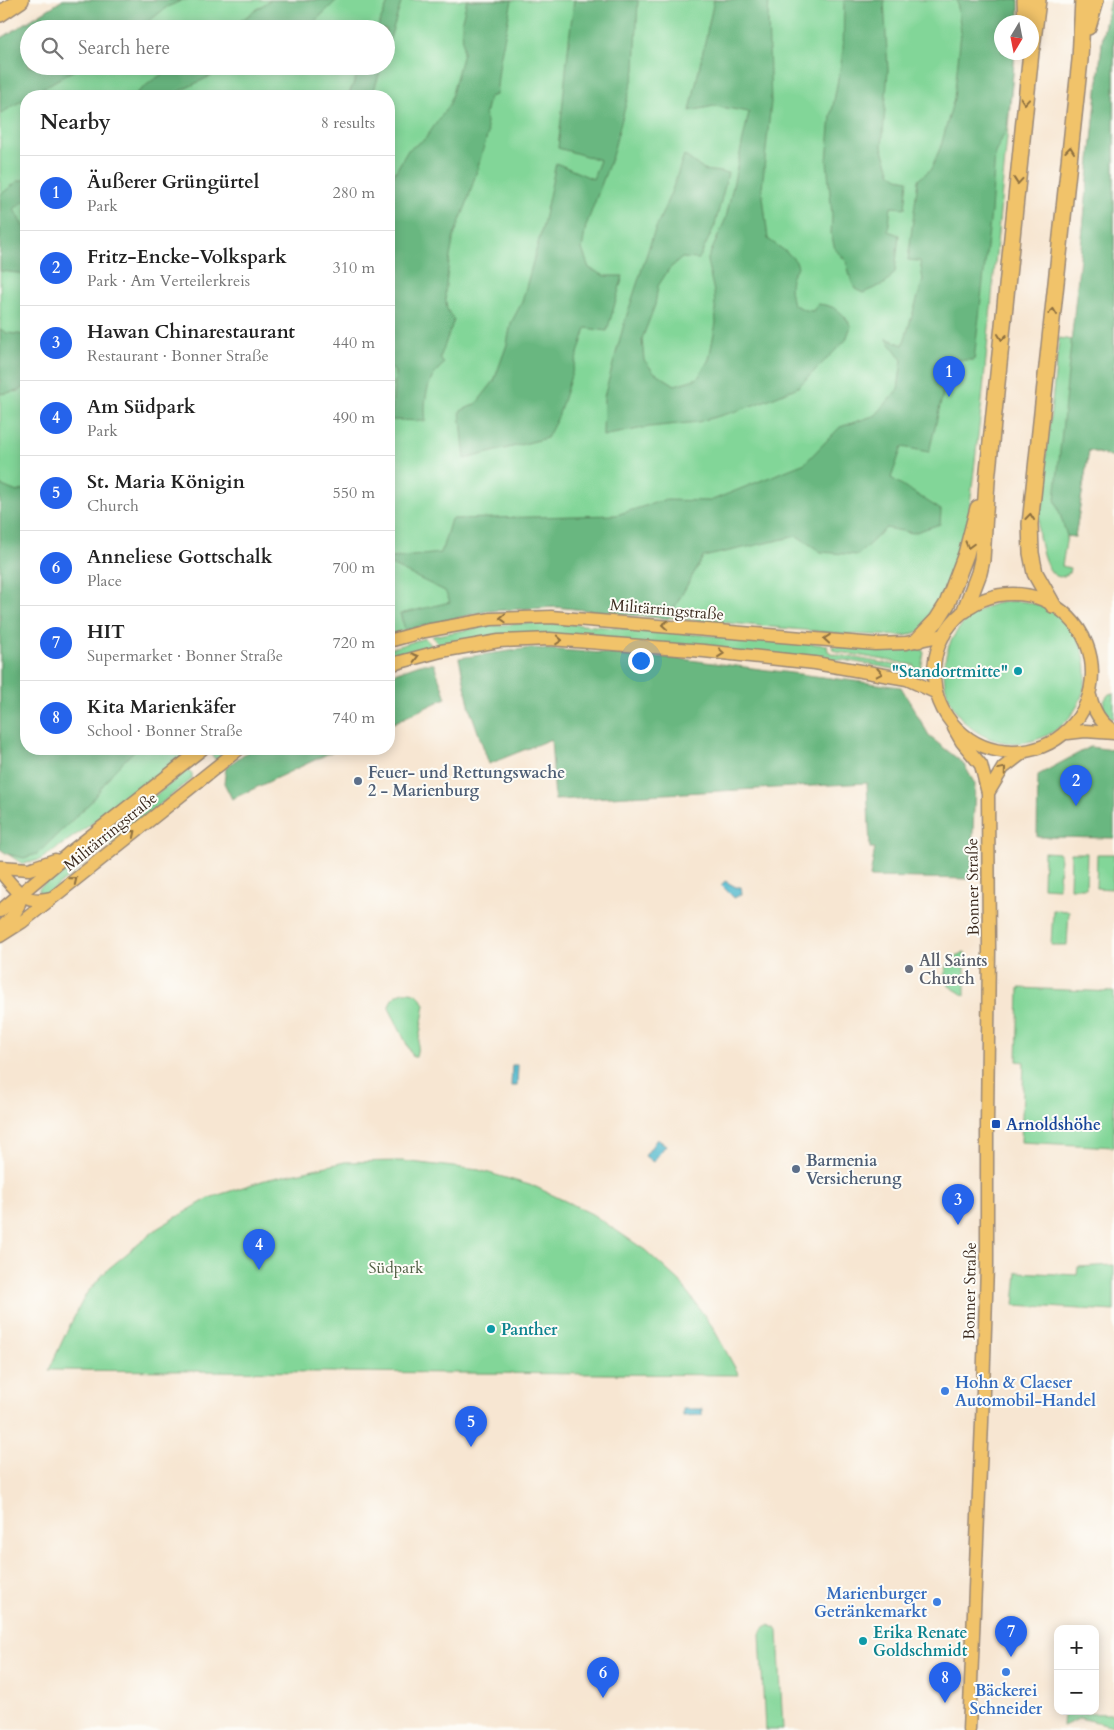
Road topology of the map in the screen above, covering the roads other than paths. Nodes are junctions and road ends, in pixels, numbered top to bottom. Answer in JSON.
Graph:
{"nodes":[{"id":1,"x":21,"y":0,"type":"edge"},
{"id":2,"x":1025,"y":0,"type":"edge"},
{"id":3,"x":1038,"y":0,"type":"edge"},
{"id":4,"x":1083,"y":0,"type":"edge"},
{"id":5,"x":1096,"y":0,"type":"edge"},
{"id":6,"x":0,"y":14,"type":"edge"},
{"id":7,"x":1026,"y":15,"type":"edge"},
{"id":8,"x":1036,"y":15,"type":"edge"},
{"id":9,"x":1029,"y":60,"type":"edge"},
{"id":10,"x":1080,"y":60,"type":"junction"},
{"id":11,"x":987,"y":481,"type":"junction"},
{"id":12,"x":1053,"y":605,"type":"junction"},
{"id":13,"x":965,"y":610,"type":"junction"},
{"id":14,"x":944,"y":635,"type":"junction"},
{"id":15,"x":395,"y":640,"type":"edge"},
{"id":16,"x":918,"y":640,"type":"junction"},
{"id":17,"x":395,"y":663,"type":"edge"},
{"id":18,"x":935,"y":692,"type":"junction"},
{"id":19,"x":1090,"y":696,"type":"junction"},
{"id":20,"x":954,"y":728,"type":"junction"},
{"id":21,"x":1114,"y":732,"type":"edge"},
{"id":22,"x":1068,"y":733,"type":"junction"},
{"id":23,"x":1025,"y":751,"type":"junction"},
{"id":24,"x":194,"y":755,"type":"edge"},
{"id":25,"x":232,"y":755,"type":"edge"},
{"id":26,"x":988,"y":793,"type":"junction"},
{"id":27,"x":68,"y":854,"type":"junction"},
{"id":28,"x":0,"y":869,"type":"edge"},
{"id":29,"x":20,"y":895,"type":"junction"},
{"id":30,"x":54,"y":897,"type":"junction"},
{"id":31,"x":0,"y":911,"type":"edge"},
{"id":32,"x":0,"y":929,"type":"edge"},
{"id":33,"x":0,"y":936,"type":"edge"},
{"id":34,"x":969,"y":1730,"type":"edge"}],
"edges":[{"from":1,"to":6,"type":"highway"},
{"from":2,"to":7,"type":"highway"},
{"from":3,"to":8,"type":"highway"},
{"from":4,"to":10,"type":"highway"},
{"from":5,"to":10,"type":"highway"},
{"from":9,"to":11,"type":"highway","one_way":true},
{"from":12,"to":10,"type":"highway","one_way":true},
{"from":11,"to":13,"type":"highway"},
{"from":11,"to":16,"type":"highway","one_way":true},
{"from":12,"to":13,"type":"main road"},
{"from":12,"to":19,"type":"main road"},
{"from":13,"to":14,"type":"main road"},
{"from":14,"to":16,"type":"main road","name":"Militärringstraße"},
{"from":14,"to":18,"type":"main road"},
{"from":16,"to":15,"type":"main road","name":"Militärringstraße","one_way":true},
{"from":17,"to":18,"type":"main road","one_way":true},
{"from":18,"to":20,"type":"main road"},
{"from":19,"to":21,"type":"main road"},
{"from":19,"to":22,"type":"main road"},
{"from":20,"to":23,"type":"main road"},
{"from":20,"to":26,"type":"main road","name":"Bonner Straße"},
{"from":21,"to":22,"type":"main road"},
{"from":22,"to":23,"type":"main road"},
{"from":26,"to":23,"type":"main road","one_way":true},
{"from":24,"to":27,"type":"main road","name":"Militärringstraße"},
{"from":30,"to":25,"type":"main road","name":"Militärringstraße","one_way":true},
{"from":26,"to":34,"type":"main road","name":"Bonner Straße"},
{"from":27,"to":28,"type":"main road"},
{"from":27,"to":29,"type":"main road","name":"Militärringstraße"},
{"from":28,"to":29,"type":"main road"},
{"from":29,"to":30,"type":"main road"},
{"from":29,"to":31,"type":"main road","name":"Militärringstraße"},
{"from":29,"to":32,"type":"main road"},
{"from":30,"to":33,"type":"main road","name":"Militärringstraße"}]}
